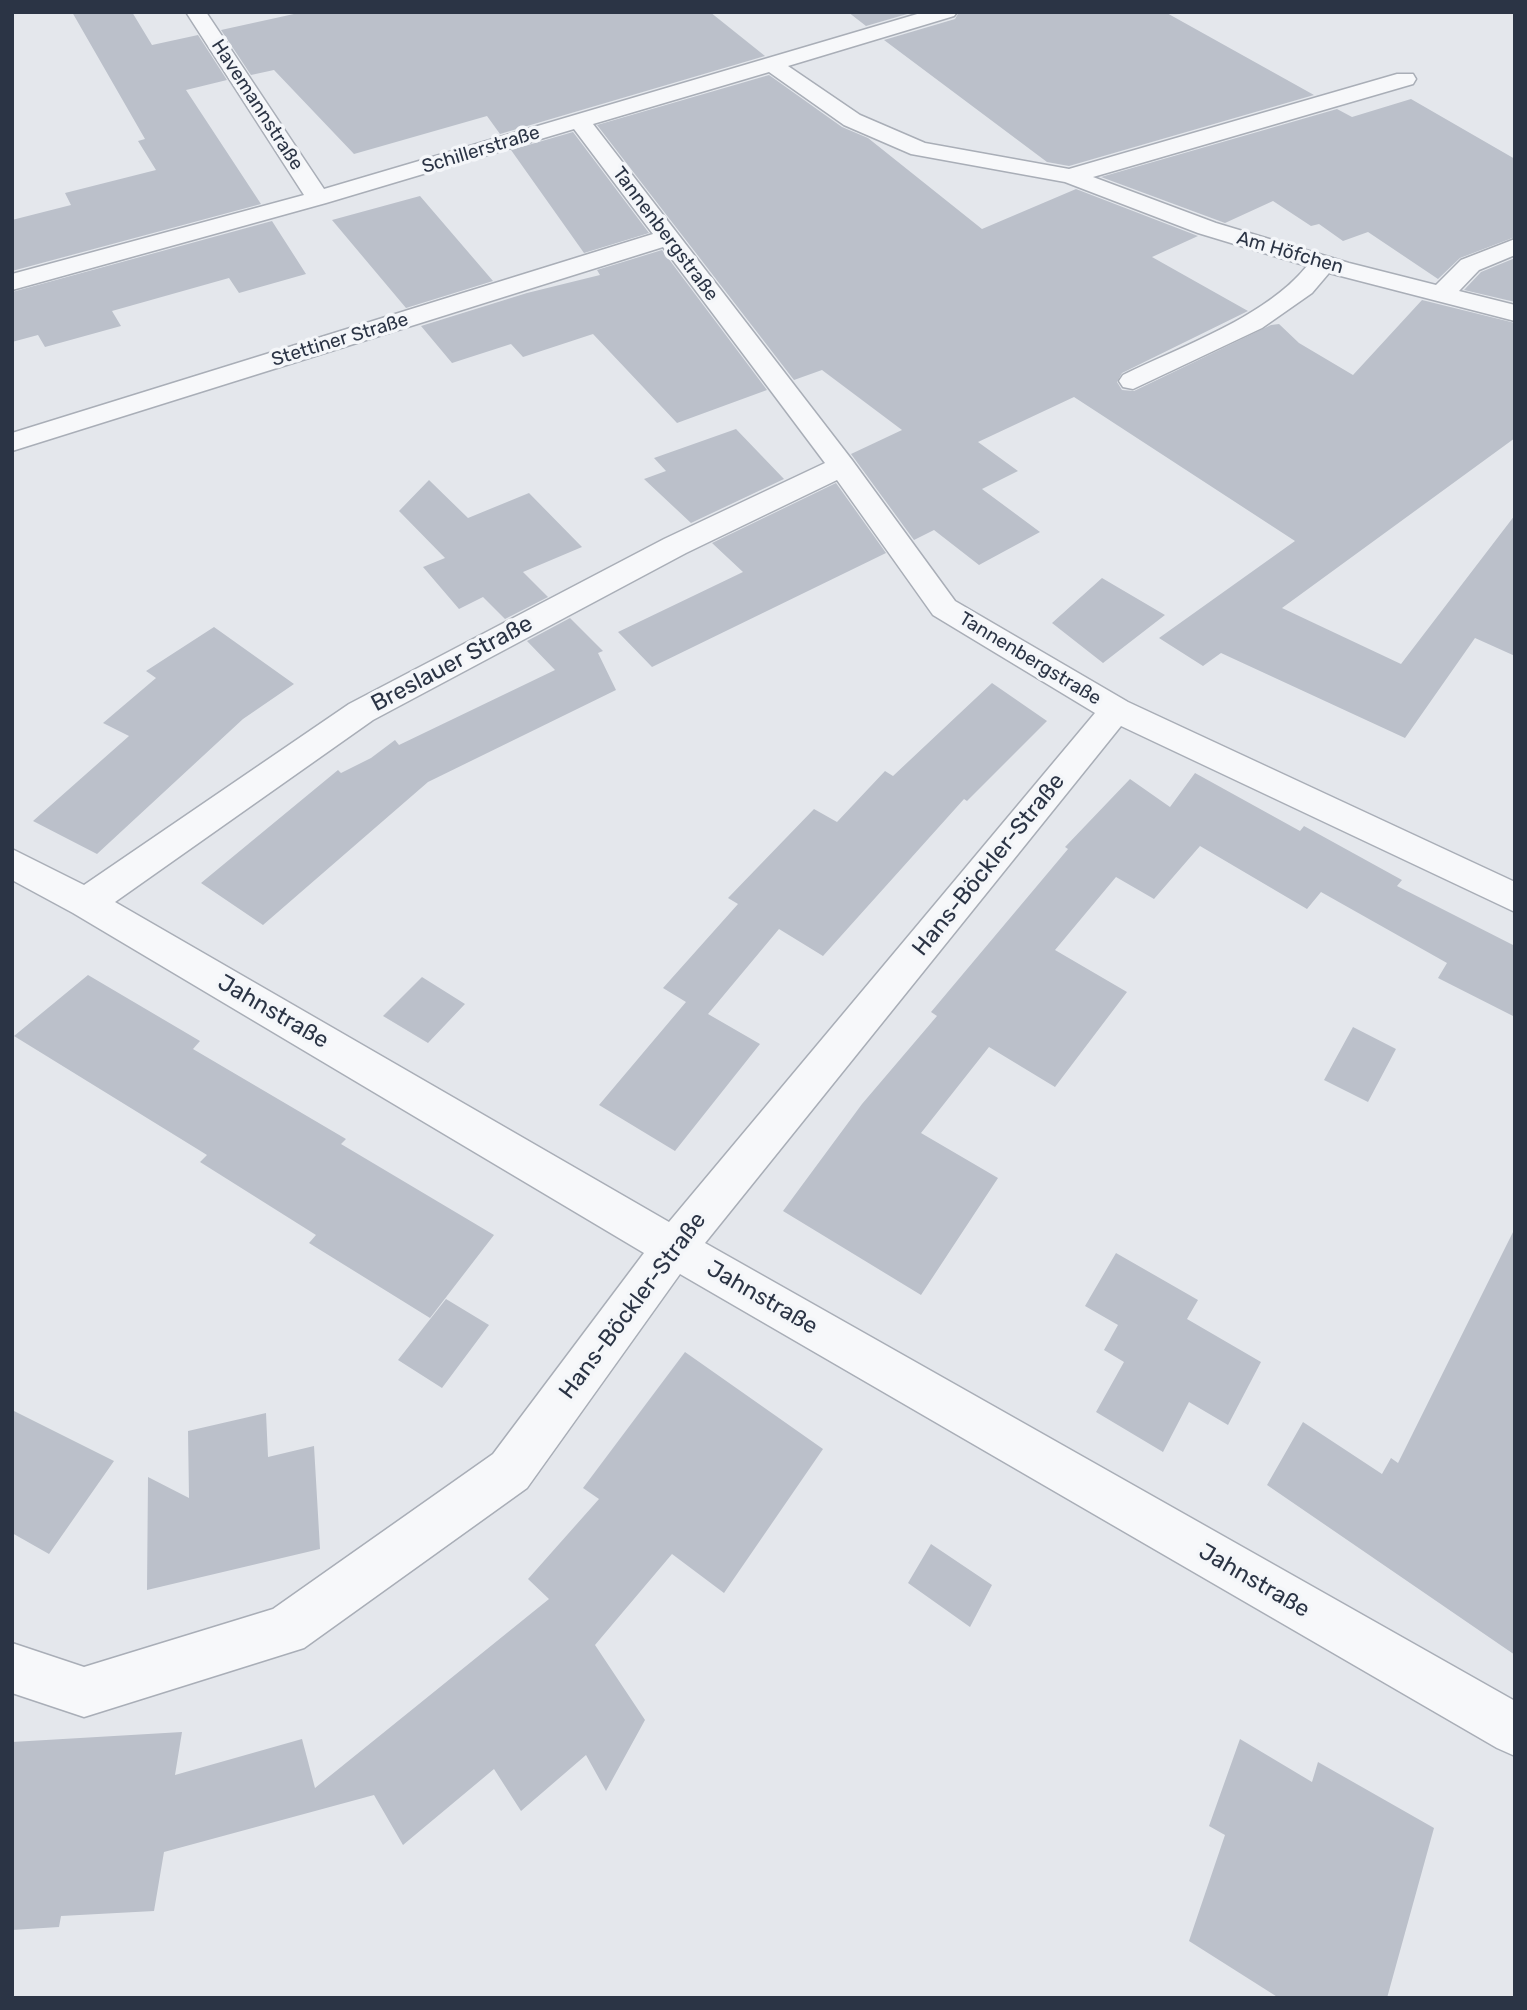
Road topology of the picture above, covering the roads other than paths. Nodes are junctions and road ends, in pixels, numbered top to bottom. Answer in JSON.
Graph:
{"nodes":[{"id":1,"x":196,"y":12,"type":"edge"},
{"id":2,"x":947,"y":12,"type":"edge"},
{"id":3,"x":772,"y":64,"type":"junction"},
{"id":4,"x":1405,"y":79,"type":"dead end"},
{"id":5,"x":579,"y":121,"type":"junction"},
{"id":6,"x":1070,"y":176,"type":"junction"},
{"id":7,"x":318,"y":198,"type":"junction"},
{"id":8,"x":667,"y":238,"type":"junction"},
{"id":9,"x":1515,"y":246,"type":"edge"},
{"id":10,"x":1323,"y":263,"type":"junction"},
{"id":11,"x":12,"y":282,"type":"edge"},
{"id":12,"x":1442,"y":294,"type":"junction"},
{"id":13,"x":1515,"y":313,"type":"edge"},
{"id":14,"x":1133,"y":381,"type":"dead end"},
{"id":15,"x":12,"y":442,"type":"edge"},
{"id":16,"x":842,"y":466,"type":"junction"},
{"id":17,"x":1116,"y":710,"type":"junction"},
{"id":18,"x":12,"y":863,"type":"edge"},
{"id":19,"x":1515,"y":898,"type":"edge"},
{"id":20,"x":86,"y":903,"type":"junction"},
{"id":21,"x":674,"y":1248,"type":"junction"},
{"id":22,"x":12,"y":1668,"type":"edge"},
{"id":23,"x":1515,"y":1730,"type":"edge"}],
"edges":[{"from":1,"to":7,"type":"street","name":"Havemannstraße"},
{"from":2,"to":3,"type":"street","name":"Schillerstraße"},
{"from":3,"to":5,"type":"street","name":"Schillerstraße"},
{"from":3,"to":6,"type":"street","name":"Am Höfchen"},
{"from":4,"to":6,"type":"street","name":"Am Höfchen"},
{"from":5,"to":7,"type":"street","name":"Schillerstraße"},
{"from":5,"to":8,"type":"street","name":"Tannenbergstraße"},
{"from":6,"to":10,"type":"street","name":"Am Höfchen"},
{"from":7,"to":11,"type":"street","name":"Schillerstraße"},
{"from":8,"to":15,"type":"street","name":"Stettiner Straße"},
{"from":8,"to":16,"type":"street","name":"Tannenbergstraße"},
{"from":9,"to":12,"type":"street"},
{"from":10,"to":12,"type":"street","name":"Am Höfchen"},
{"from":10,"to":14,"type":"street"},
{"from":12,"to":13,"type":"street","name":"Am Höfchen"},
{"from":16,"to":17,"type":"street","name":"Tannenbergstraße"},
{"from":16,"to":20,"type":"street","name":"Breslauer Straße"},
{"from":17,"to":19,"type":"street","name":"Tannenbergstraße"},
{"from":17,"to":21,"type":"street","name":"Hans-Böckler-Straße"},
{"from":18,"to":20,"type":"street","name":"Jahnstraße"},
{"from":20,"to":21,"type":"street","name":"Jahnstraße"},
{"from":21,"to":22,"type":"street","name":"Hans-Böckler-Straße"},
{"from":21,"to":23,"type":"street","name":"Jahnstraße"}]}
